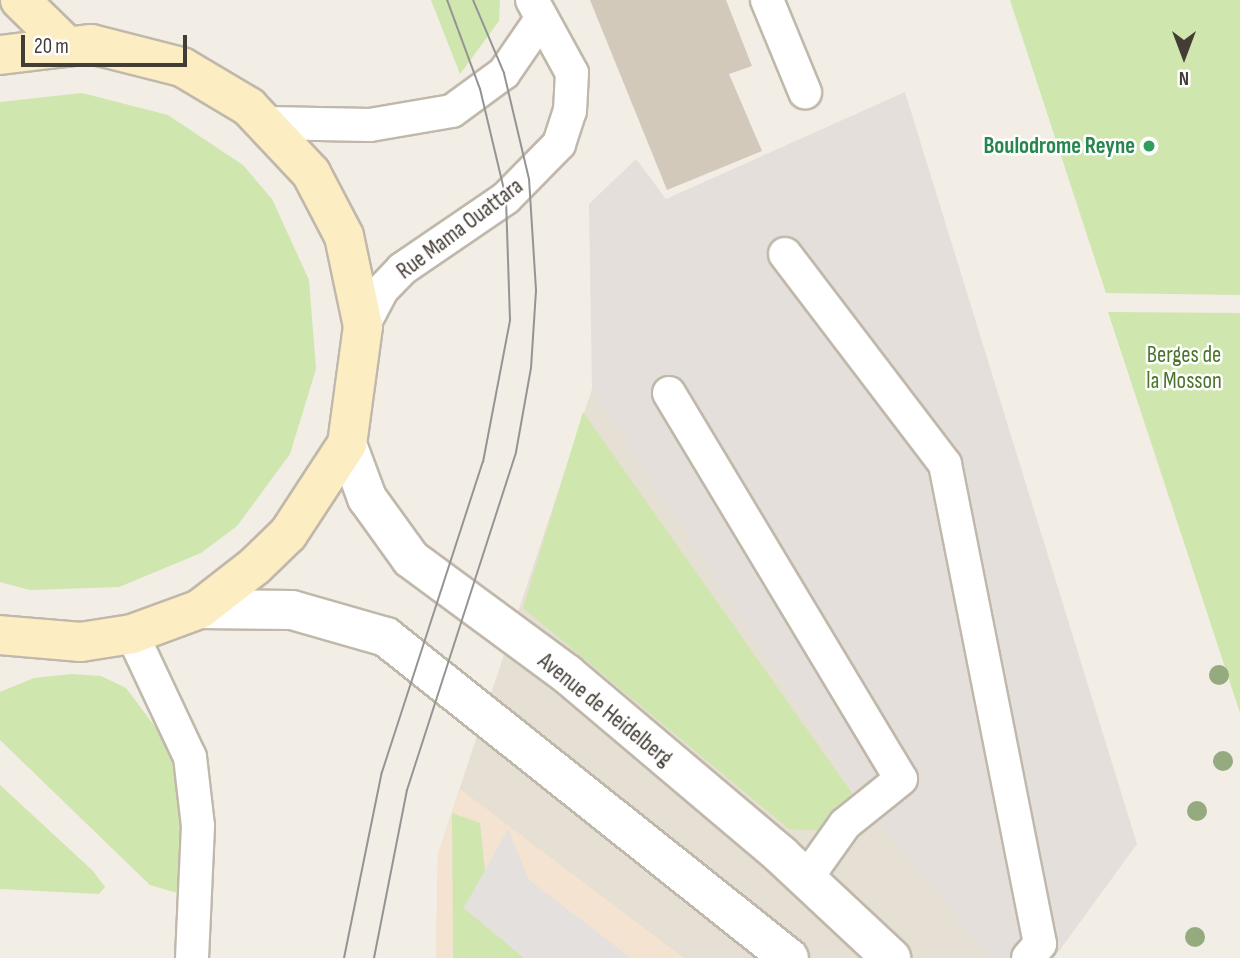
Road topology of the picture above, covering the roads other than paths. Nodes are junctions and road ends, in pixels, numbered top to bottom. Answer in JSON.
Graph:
{"nodes":[{"id":1,"x":20,"y":0,"type":"edge"},
{"id":2,"x":767,"y":0,"type":"edge"},
{"id":3,"x":536,"y":11,"type":"edge"},
{"id":4,"x":65,"y":44,"type":"junction"},
{"id":5,"x":0,"y":55,"type":"edge"},
{"id":6,"x":805,"y":93,"type":"dead end"},
{"id":7,"x":268,"y":123,"type":"junction"},
{"id":8,"x":785,"y":254,"type":"dead end"},
{"id":9,"x":363,"y":326,"type":"junction"},
{"id":10,"x":669,"y":393,"type":"dead end"},
{"id":11,"x":347,"y":444,"type":"junction"},
{"id":12,"x":200,"y":608,"type":"junction"},
{"id":13,"x":132,"y":634,"type":"junction"},
{"id":14,"x":0,"y":635,"type":"edge"},
{"id":15,"x":806,"y":879,"type":"junction"},
{"id":16,"x":192,"y":958,"type":"edge"},
{"id":17,"x":789,"y":958,"type":"edge"},
{"id":18,"x":891,"y":958,"type":"edge"},
{"id":19,"x":1028,"y":958,"type":"edge"}],
"edges":[{"from":1,"to":4,"type":"main road"},
{"from":2,"to":6,"type":"lane"},
{"from":3,"to":7,"type":"lane","name":"Rue Mama Ouattara"},
{"from":3,"to":9,"type":"lane","name":"Rue Mama Ouattara"},
{"from":4,"to":5,"type":"main road"},
{"from":4,"to":7,"type":"main road"},
{"from":7,"to":9,"type":"main road"},
{"from":8,"to":19,"type":"lane"},
{"from":9,"to":11,"type":"main road"},
{"from":10,"to":15,"type":"lane"},
{"from":11,"to":12,"type":"main road"},
{"from":11,"to":15,"type":"street","name":"Avenue de Heidelberg"},
{"from":12,"to":13,"type":"main road"},
{"from":12,"to":17,"type":"street"},
{"from":13,"to":14,"type":"main road"},
{"from":13,"to":16,"type":"lane"},
{"from":15,"to":18,"type":"street","name":"Avenue de Heidelberg"}]}
